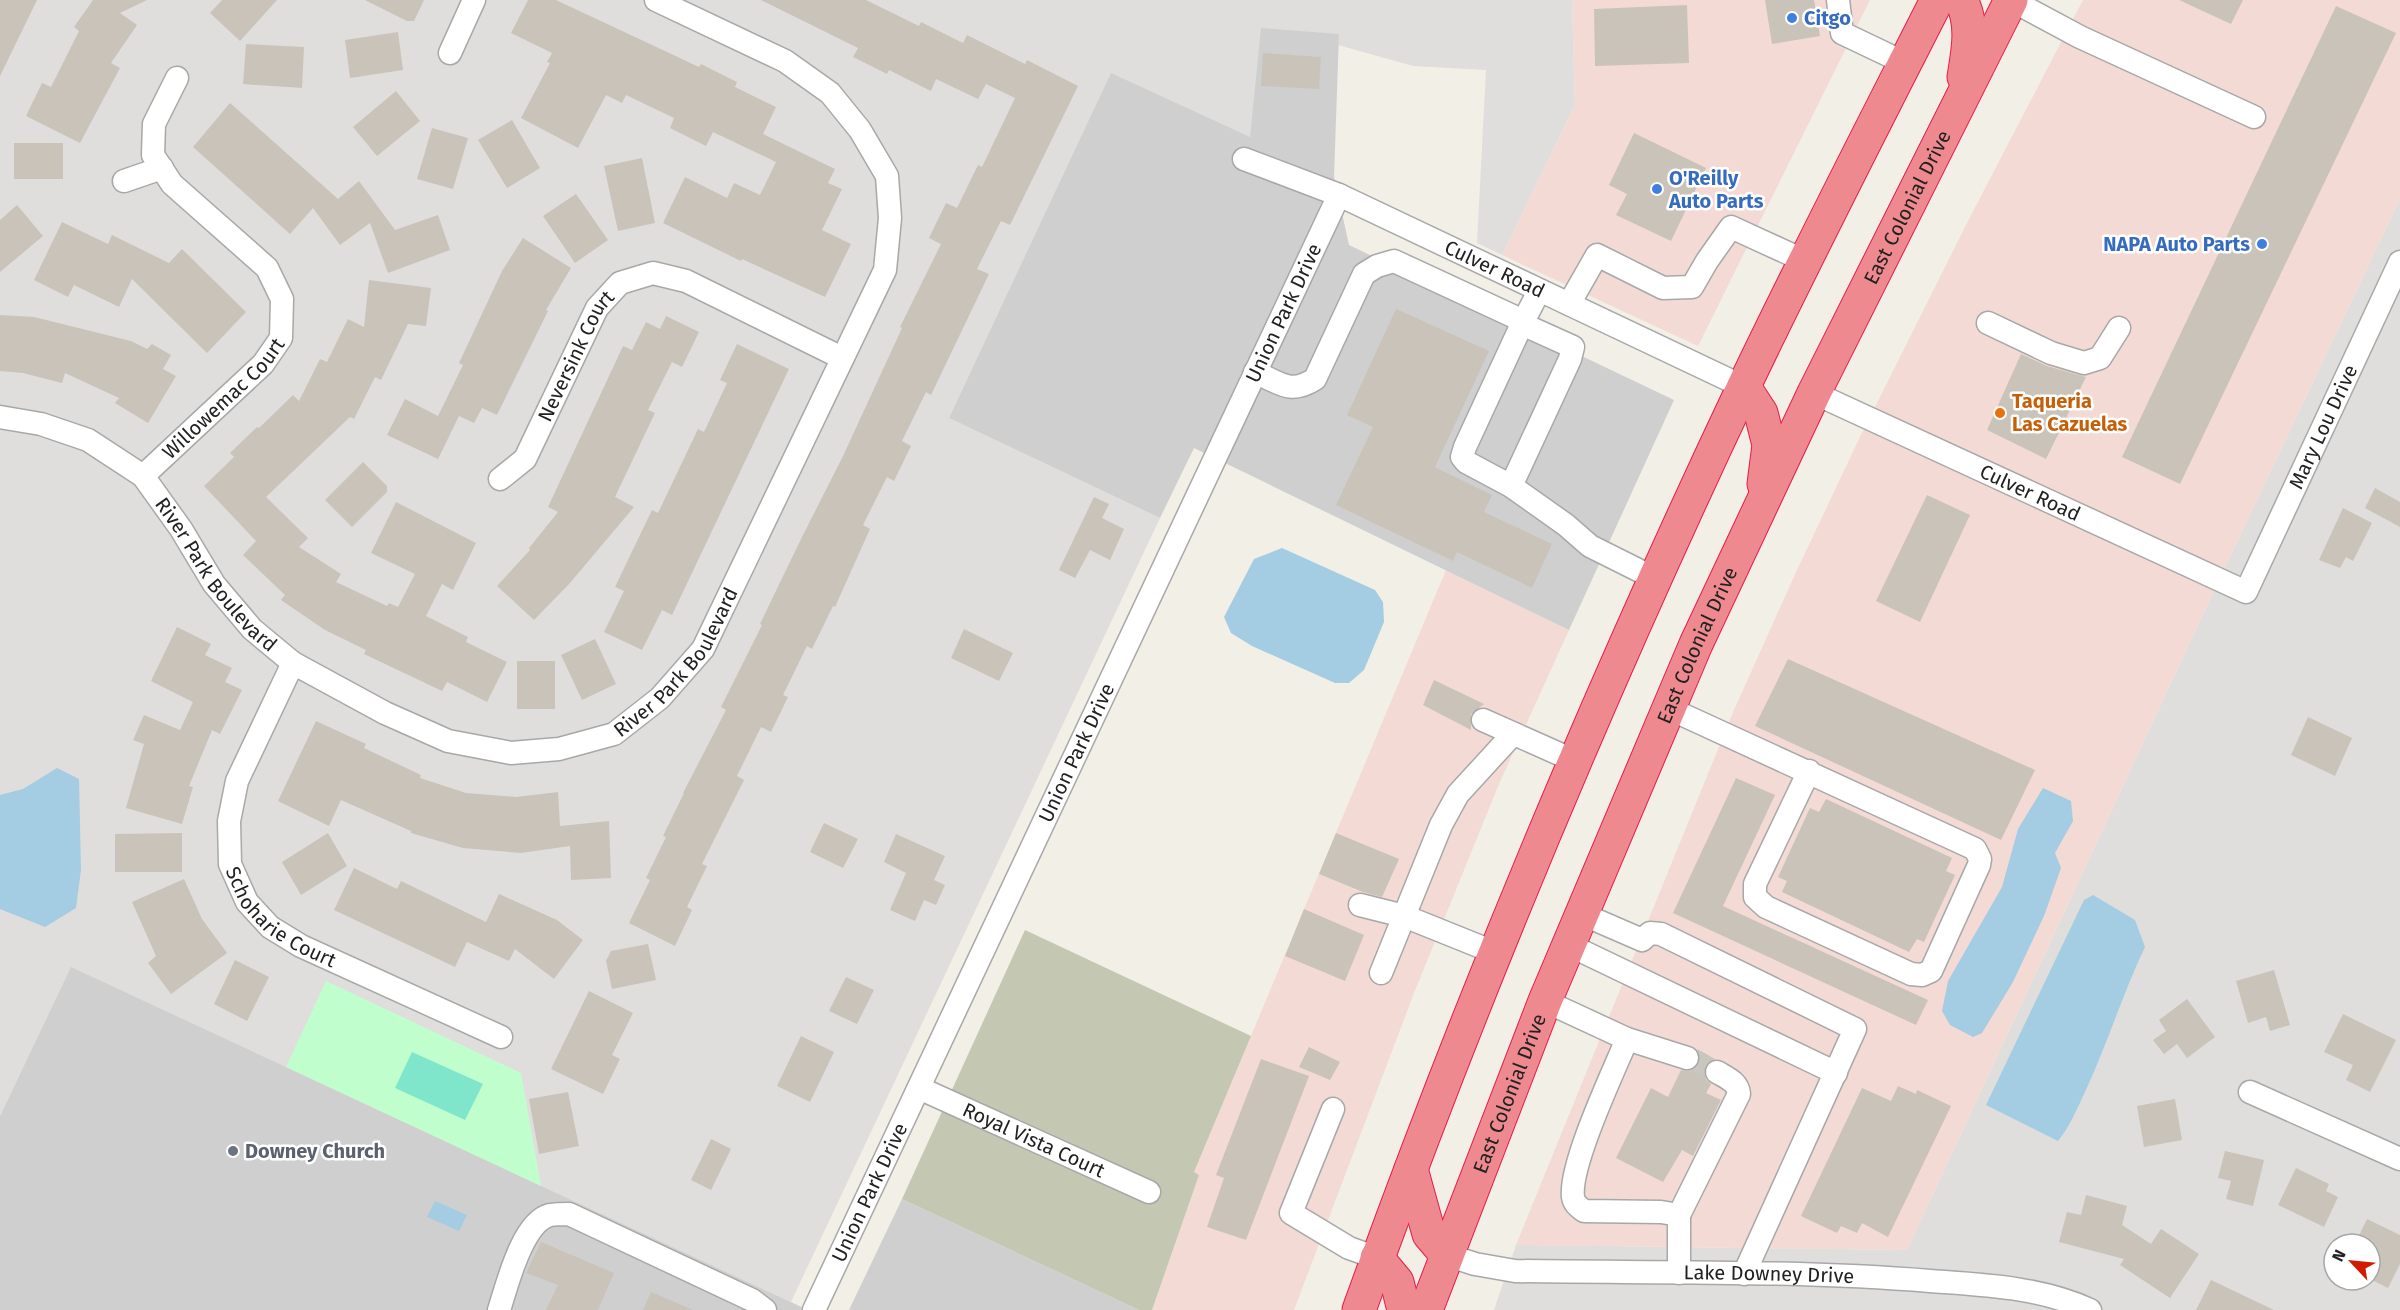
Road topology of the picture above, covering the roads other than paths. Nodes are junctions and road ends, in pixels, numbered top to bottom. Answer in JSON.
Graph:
{"nodes":[{"id":1,"x":474,"y":0,"type":"edge"},
{"id":2,"x":656,"y":0,"type":"edge"},
{"id":3,"x":1838,"y":0,"type":"edge"},
{"id":4,"x":1937,"y":0,"type":"edge"},
{"id":5,"x":1961,"y":0,"type":"edge"},
{"id":6,"x":2011,"y":0,"type":"edge"},
{"id":7,"x":450,"y":53,"type":"dead end"},
{"id":8,"x":1905,"y":63,"type":"junction"},
{"id":9,"x":177,"y":78,"type":"dead end"},
{"id":10,"x":1960,"y":103,"type":"junction"},
{"id":11,"x":2254,"y":117,"type":"dead end"},
{"id":12,"x":1244,"y":159,"type":"dead end"},
{"id":13,"x":162,"y":168,"type":"junction"},
{"id":14,"x":124,"y":181,"type":"dead end"},
{"id":15,"x":1339,"y":195,"type":"junction"},
{"id":16,"x":1805,"y":261,"type":"junction"},
{"id":17,"x":2400,"y":262,"type":"edge"},
{"id":18,"x":1539,"y":291,"type":"junction"},
{"id":19,"x":1569,"y":304,"type":"junction"},
{"id":20,"x":1988,"y":323,"type":"dead end"},
{"id":21,"x":1522,"y":324,"type":"junction"},
{"id":22,"x":2119,"y":328,"type":"dead end"},
{"id":23,"x":842,"y":358,"type":"junction"},
{"id":24,"x":1255,"y":372,"type":"junction"},
{"id":25,"x":1744,"y":387,"type":"junction"},
{"id":26,"x":1814,"y":393,"type":"junction"},
{"id":27,"x":0,"y":417,"type":"edge"},
{"id":28,"x":143,"y":476,"type":"junction"},
{"id":29,"x":500,"y":479,"type":"dead end"},
{"id":30,"x":1511,"y":486,"type":"junction"},
{"id":31,"x":1762,"y":503,"type":"junction"},
{"id":32,"x":1656,"y":579,"type":"junction"},
{"id":33,"x":2246,"y":592,"type":"joint"},
{"id":34,"x":293,"y":663,"type":"junction"},
{"id":35,"x":1668,"y":708,"type":"junction"},
{"id":36,"x":1483,"y":720,"type":"dead end"},
{"id":37,"x":1513,"y":734,"type":"junction"},
{"id":38,"x":1575,"y":761,"type":"junction"},
{"id":39,"x":1809,"y":771,"type":"junction"},
{"id":40,"x":1359,"y":905,"type":"dead end"},
{"id":41,"x":1582,"y":914,"type":"junction"},
{"id":42,"x":1404,"y":916,"type":"junction"},
{"id":43,"x":1642,"y":940,"type":"junction"},
{"id":44,"x":1569,"y":945,"type":"junction"},
{"id":45,"x":1496,"y":953,"type":"junction"},
{"id":46,"x":1627,"y":972,"type":"junction"},
{"id":47,"x":1381,"y":973,"type":"dead end"},
{"id":48,"x":1545,"y":1002,"type":"junction"},
{"id":49,"x":501,"y":1037,"type":"dead end"},
{"id":50,"x":1627,"y":1040,"type":"junction"},
{"id":51,"x":1687,"y":1058,"type":"tunnel mouth"},
{"id":52,"x":1717,"y":1072,"type":"tunnel mouth"},
{"id":53,"x":1836,"y":1074,"type":"junction"},
{"id":54,"x":919,"y":1088,"type":"junction"},
{"id":55,"x":2250,"y":1092,"type":"dead end"},
{"id":56,"x":1333,"y":1109,"type":"dead end"},
{"id":57,"x":2400,"y":1159,"type":"edge"},
{"id":58,"x":1411,"y":1169,"type":"junction"},
{"id":59,"x":1149,"y":1192,"type":"dead end"},
{"id":60,"x":1679,"y":1215,"type":"junction"},
{"id":61,"x":1447,"y":1255,"type":"junction"},
{"id":62,"x":1377,"y":1258,"type":"junction"},
{"id":63,"x":1679,"y":1273,"type":"junction"},
{"id":64,"x":1744,"y":1274,"type":"junction"},
{"id":65,"x":499,"y":1310,"type":"edge"},
{"id":66,"x":765,"y":1310,"type":"edge"},
{"id":67,"x":814,"y":1310,"type":"edge"},
{"id":68,"x":1359,"y":1310,"type":"edge"},
{"id":69,"x":1404,"y":1310,"type":"edge"},
{"id":70,"x":1426,"y":1310,"type":"edge"},
{"id":71,"x":2090,"y":1310,"type":"edge"}],
"edges":[{"from":1,"to":7,"type":"street"},
{"from":2,"to":23,"type":"street","name":"River Park Boulevard"},
{"from":3,"to":8,"type":"street"},
{"from":4,"to":8,"type":"highway"},
{"from":5,"to":10,"type":"highway"},
{"from":6,"to":10,"type":"highway","name":"East Colonial Drive"},
{"from":6,"to":11,"type":"street"},
{"from":8,"to":16,"type":"highway"},
{"from":9,"to":13,"type":"street","name":"Willowemac Court"},
{"from":10,"to":26,"type":"highway","name":"East Colonial Drive"},
{"from":12,"to":15,"type":"street","name":"Culver Road"},
{"from":13,"to":14,"type":"street"},
{"from":13,"to":28,"type":"street","name":"Willowemac Court"},
{"from":15,"to":18,"type":"street","name":"Culver Road"},
{"from":15,"to":24,"type":"street","name":"Union Park Drive"},
{"from":16,"to":19,"type":"street"},
{"from":16,"to":25,"type":"highway"},
{"from":17,"to":33,"type":"street","name":"Mary Lou Drive"},
{"from":18,"to":19,"type":"street","name":"Culver Road"},
{"from":18,"to":21,"type":"street"},
{"from":19,"to":25,"type":"street","name":"Culver Road"},
{"from":20,"to":22,"type":"street"},
{"from":21,"to":24,"type":"street"},
{"from":21,"to":30,"type":"street"},
{"from":21,"to":30,"type":"street"},
{"from":23,"to":29,"type":"street","name":"Neversink Court"},
{"from":23,"to":34,"type":"street","name":"River Park Boulevard"},
{"from":24,"to":54,"type":"street","name":"Union Park Drive"},
{"from":25,"to":31,"type":"highway"},
{"from":25,"to":32,"type":"highway"},
{"from":26,"to":31,"type":"highway","name":"East Colonial Drive"},
{"from":26,"to":33,"type":"street","name":"Culver Road"},
{"from":27,"to":28,"type":"street","name":"River Park Boulevard"},
{"from":28,"to":34,"type":"street","name":"River Park Boulevard"},
{"from":30,"to":32,"type":"street"},
{"from":31,"to":35,"type":"highway","name":"East Colonial Drive"},
{"from":32,"to":38,"type":"highway"},
{"from":34,"to":49,"type":"street","name":"Schoharie Court"},
{"from":35,"to":39,"type":"street"},
{"from":35,"to":41,"type":"highway","name":"East Colonial Drive"},
{"from":36,"to":37,"type":"street"},
{"from":37,"to":38,"type":"street"},
{"from":37,"to":42,"type":"street"},
{"from":38,"to":45,"type":"highway"},
{"from":39,"to":39,"type":"street"},
{"from":40,"to":42,"type":"street"},
{"from":41,"to":43,"type":"street"},
{"from":41,"to":44,"type":"highway","name":"East Colonial Drive"},
{"from":42,"to":45,"type":"street"},
{"from":42,"to":47,"type":"street"},
{"from":43,"to":46,"type":"street"},
{"from":43,"to":53,"type":"street"},
{"from":44,"to":46,"type":"street"},
{"from":44,"to":48,"type":"highway","name":"East Colonial Drive"},
{"from":45,"to":58,"type":"highway"},
{"from":46,"to":53,"type":"street"},
{"from":48,"to":50,"type":"street"},
{"from":48,"to":61,"type":"highway","name":"East Colonial Drive"},
{"from":50,"to":51,"type":"street"},
{"from":50,"to":60,"type":"street"},
{"from":52,"to":60,"type":"street"},
{"from":53,"to":64,"type":"street"},
{"from":54,"to":59,"type":"street","name":"Royal Vista Court"},
{"from":54,"to":67,"type":"street","name":"Union Park Drive"},
{"from":55,"to":57,"type":"street"},
{"from":56,"to":62,"type":"street"},
{"from":58,"to":61,"type":"highway"},
{"from":58,"to":62,"type":"highway"},
{"from":60,"to":63,"type":"street"},
{"from":61,"to":63,"type":"street","name":"Lake Downey Drive"},
{"from":61,"to":70,"type":"highway","name":"East Colonial Drive"},
{"from":62,"to":68,"type":"highway"},
{"from":62,"to":69,"type":"highway"},
{"from":63,"to":64,"type":"street","name":"Lake Downey Drive"},
{"from":64,"to":71,"type":"street","name":"Lake Downey Drive"},
{"from":65,"to":66,"type":"street"}]}
